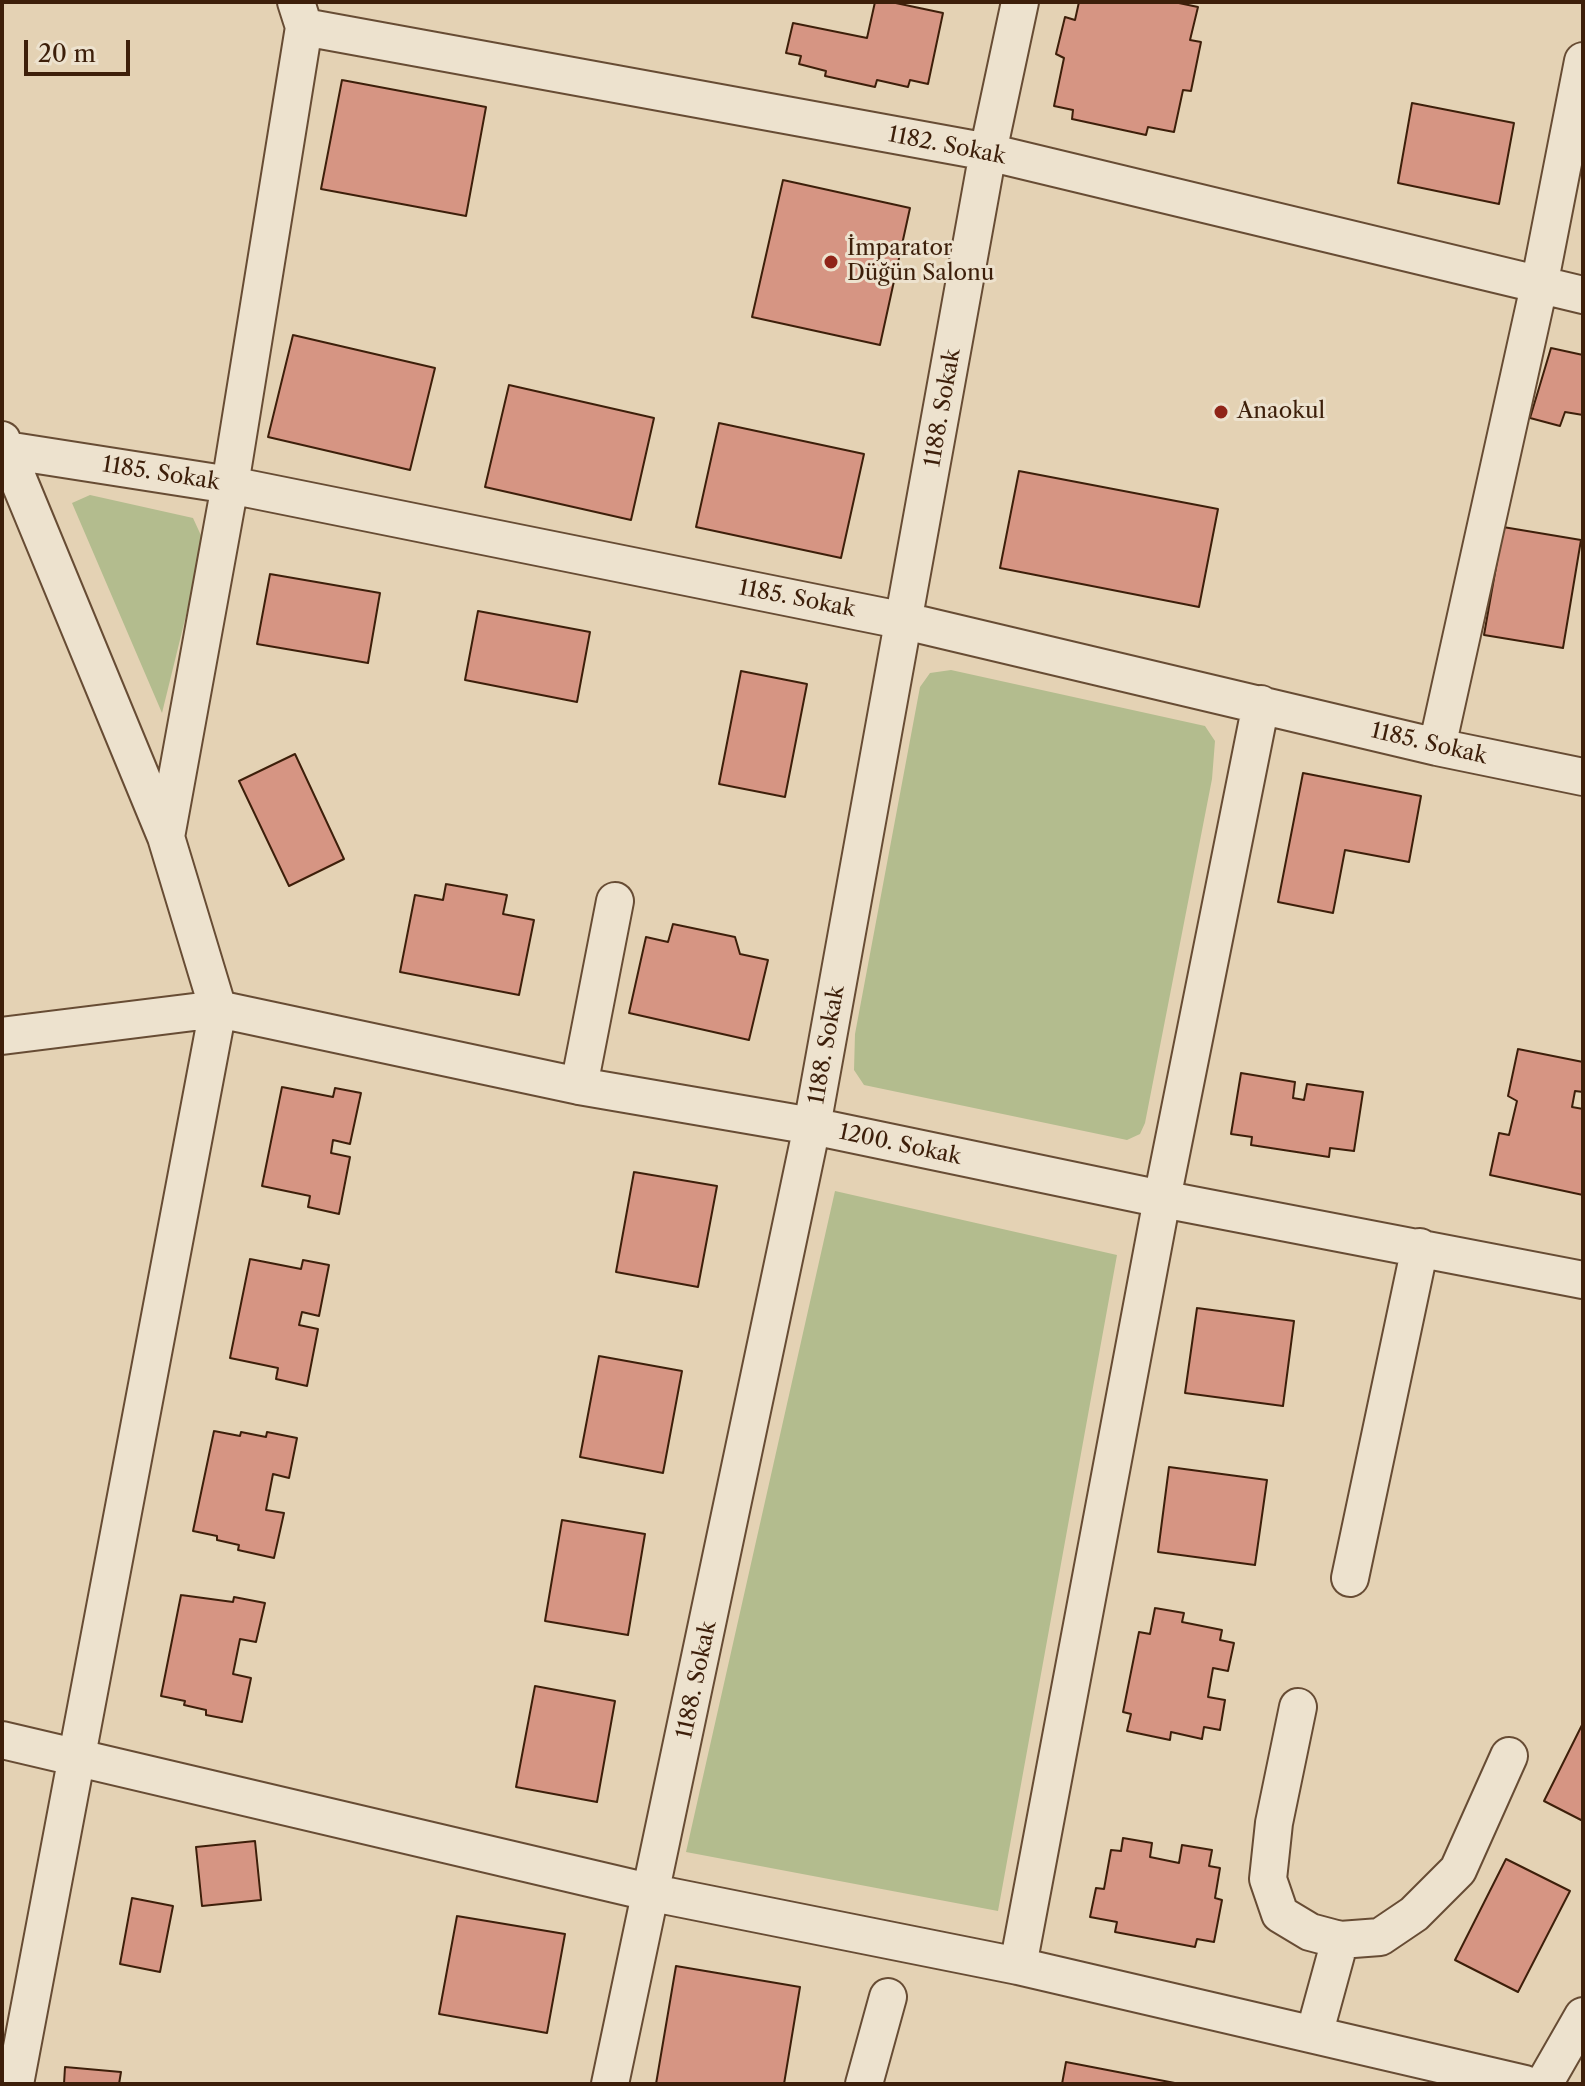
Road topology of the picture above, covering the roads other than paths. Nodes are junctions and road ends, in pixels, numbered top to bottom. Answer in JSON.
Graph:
{"nodes":[{"id":1,"x":1020,"y":2,"type":"edge"},
{"id":2,"x":300,"y":14,"type":"edge"},
{"id":3,"x":1583,"y":61,"type":"edge"},
{"id":4,"x":988,"y":152,"type":"junction"},
{"id":5,"x":1539,"y":286,"type":"junction"},
{"id":6,"x":1583,"y":295,"type":"edge"},
{"id":7,"x":4,"y":445,"type":"edge"},
{"id":8,"x":230,"y":485,"type":"junction"},
{"id":9,"x":905,"y":621,"type":"junction"},
{"id":10,"x":1261,"y":704,"type":"junction"},
{"id":11,"x":1437,"y":747,"type":"junction"},
{"id":12,"x":1583,"y":777,"type":"edge"},
{"id":13,"x":166,"y":837,"type":"junction"},
{"id":14,"x":615,"y":901,"type":"dead end"},
{"id":15,"x":218,"y":1009,"type":"junction"},
{"id":16,"x":2,"y":1036,"type":"edge"},
{"id":17,"x":579,"y":1086,"type":"junction"},
{"id":18,"x":812,"y":1126,"type":"junction"},
{"id":19,"x":1162,"y":1199,"type":"junction"},
{"id":20,"x":1420,"y":1247,"type":"junction"},
{"id":21,"x":1583,"y":1280,"type":"edge"},
{"id":22,"x":1350,"y":1578,"type":"dead end"},
{"id":23,"x":1298,"y":1707,"type":"dead end"},
{"id":24,"x":2,"y":1740,"type":"edge"},
{"id":25,"x":1509,"y":1756,"type":"dead end"},
{"id":26,"x":76,"y":1757,"type":"junction"},
{"id":27,"x":653,"y":1893,"type":"junction"},
{"id":28,"x":1340,"y":1940,"type":"junction"},
{"id":29,"x":1018,"y":1966,"type":"junction"},
{"id":30,"x":888,"y":1997,"type":"dead end"},
{"id":31,"x":1583,"y":2016,"type":"edge"},
{"id":32,"x":1314,"y":2035,"type":"junction"},
{"id":33,"x":15,"y":2084,"type":"edge"},
{"id":34,"x":610,"y":2084,"type":"edge"},
{"id":35,"x":864,"y":2084,"type":"edge"},
{"id":36,"x":1525,"y":2084,"type":"edge"},
{"id":37,"x":1544,"y":2084,"type":"edge"}],
"edges":[{"from":1,"to":4,"type":"street","name":"1188. Sokak"},
{"from":2,"to":4,"type":"street","name":"1182. Sokak"},
{"from":2,"to":8,"type":"street"},
{"from":3,"to":5,"type":"street"},
{"from":4,"to":5,"type":"street","name":"1182. Sokak"},
{"from":4,"to":9,"type":"street","name":"1188. Sokak"},
{"from":5,"to":6,"type":"street","name":"1182. Sokak"},
{"from":5,"to":11,"type":"street"},
{"from":7,"to":8,"type":"street","name":"1185. Sokak"},
{"from":7,"to":13,"type":"street"},
{"from":8,"to":9,"type":"street","name":"1185. Sokak"},
{"from":8,"to":13,"type":"street"},
{"from":9,"to":10,"type":"street","name":"1185. Sokak"},
{"from":9,"to":18,"type":"street","name":"1188. Sokak"},
{"from":10,"to":11,"type":"street","name":"1185. Sokak"},
{"from":10,"to":19,"type":"street"},
{"from":11,"to":12,"type":"street","name":"1185. Sokak"},
{"from":13,"to":15,"type":"street"},
{"from":14,"to":17,"type":"street"},
{"from":15,"to":16,"type":"street","name":"1200. Sokak"},
{"from":15,"to":17,"type":"street","name":"1200. Sokak"},
{"from":15,"to":26,"type":"street"},
{"from":17,"to":18,"type":"street","name":"1200. Sokak"},
{"from":18,"to":19,"type":"street","name":"1200. Sokak"},
{"from":18,"to":27,"type":"street","name":"1188. Sokak"},
{"from":19,"to":20,"type":"street","name":"1200. Sokak"},
{"from":19,"to":29,"type":"street"},
{"from":20,"to":21,"type":"street","name":"1200. Sokak"},
{"from":20,"to":22,"type":"street"},
{"from":23,"to":28,"type":"street"},
{"from":24,"to":26,"type":"street"},
{"from":25,"to":28,"type":"street"},
{"from":26,"to":27,"type":"street"},
{"from":26,"to":33,"type":"street"},
{"from":27,"to":29,"type":"street"},
{"from":27,"to":34,"type":"street","name":"1188. Sokak"},
{"from":28,"to":32,"type":"street"},
{"from":29,"to":32,"type":"street"},
{"from":30,"to":35,"type":"street"},
{"from":31,"to":37,"type":"street"},
{"from":32,"to":36,"type":"street"}]}
